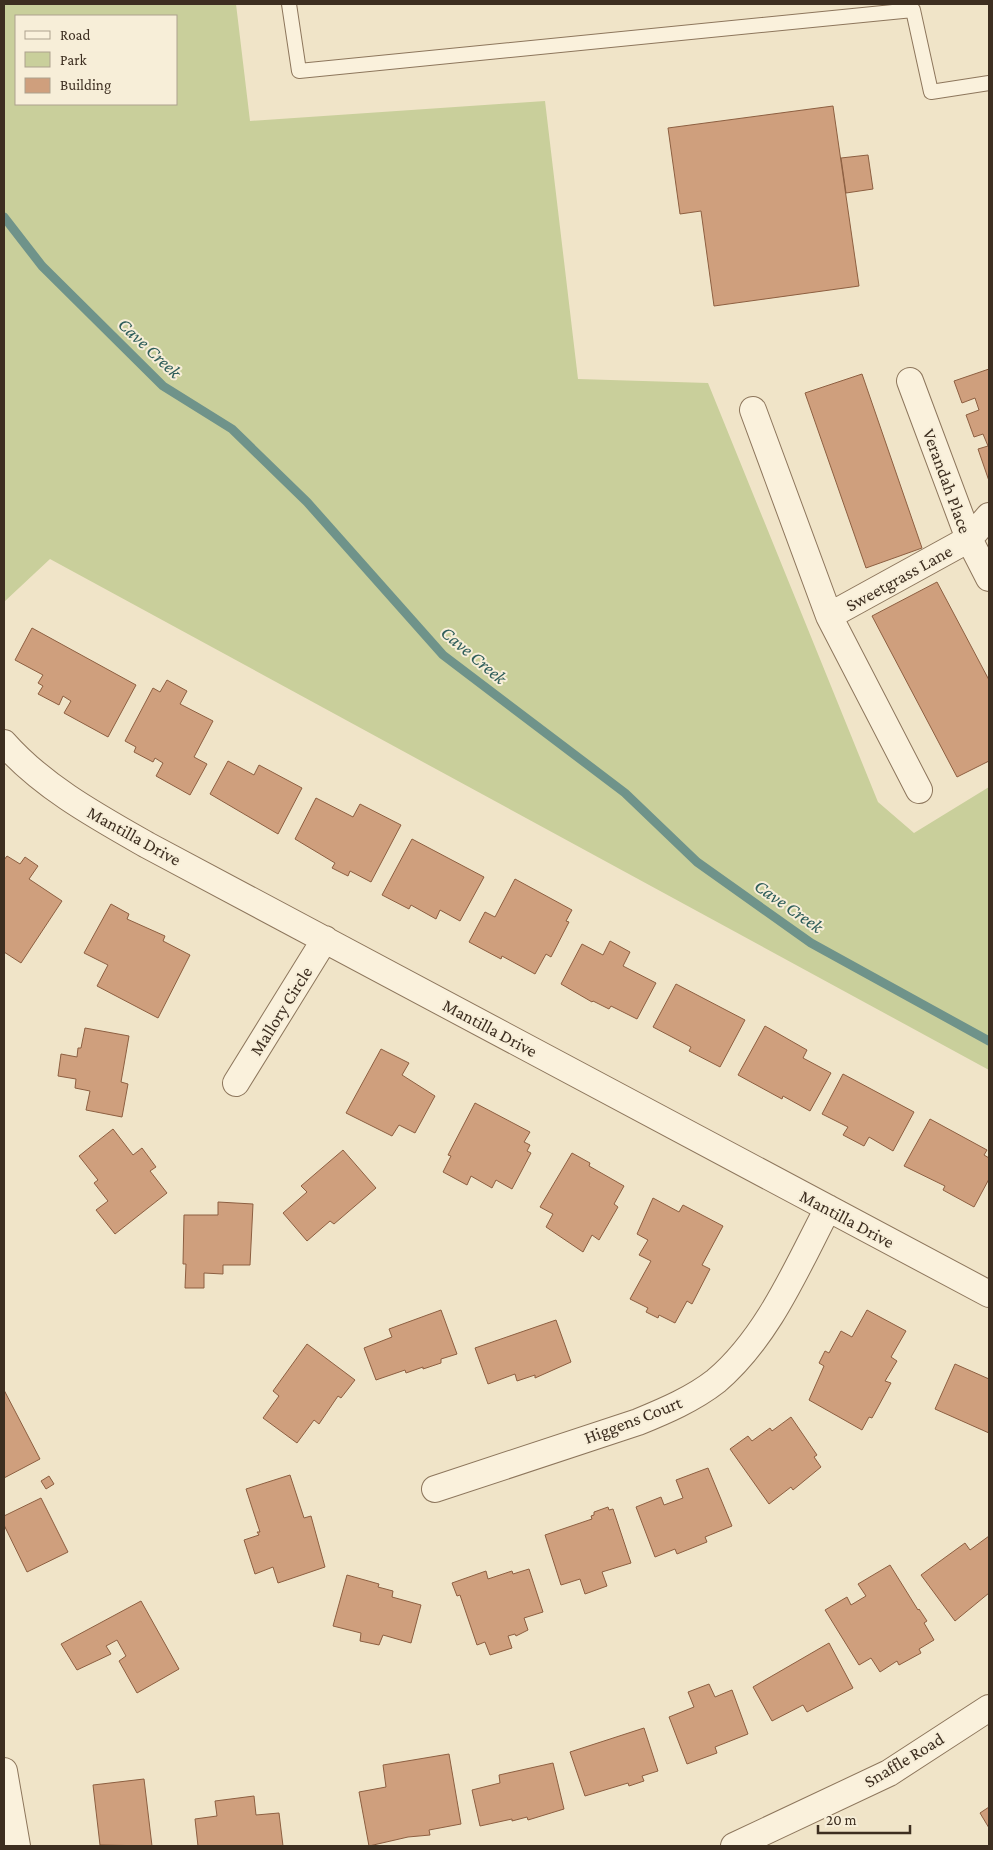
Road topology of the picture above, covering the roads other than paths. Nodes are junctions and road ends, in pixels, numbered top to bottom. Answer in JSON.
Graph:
{"nodes":[{"id":1,"x":289,"y":4,"type":"edge"},
{"id":2,"x":989,"y":83,"type":"edge"},
{"id":3,"x":910,"y":382,"type":"dead end"},
{"id":4,"x":753,"y":410,"type":"dead end"},
{"id":5,"x":989,"y":516,"type":"edge"},
{"id":6,"x":979,"y":539,"type":"edge"},
{"id":7,"x":989,"y":578,"type":"edge"},
{"id":8,"x":829,"y":616,"type":"junction"},
{"id":9,"x":4,"y":743,"type":"edge"},
{"id":10,"x":919,"y":790,"type":"dead end"},
{"id":11,"x":326,"y":939,"type":"junction"},
{"id":12,"x":236,"y":1083,"type":"dead end"},
{"id":13,"x":828,"y":1208,"type":"junction"},
{"id":14,"x":989,"y":1294,"type":"edge"},
{"id":15,"x":435,"y":1489,"type":"dead end"},
{"id":16,"x":989,"y":1708,"type":"edge"},
{"id":17,"x":4,"y":1771,"type":"edge"},
{"id":18,"x":17,"y":1846,"type":"edge"},
{"id":19,"x":737,"y":1846,"type":"edge"}],
"edges":[{"from":1,"to":2,"type":"lane"},
{"from":3,"to":6,"type":"street","name":"Verandah Place"},
{"from":4,"to":8,"type":"street"},
{"from":5,"to":6,"type":"street","name":"Sweetgrass Lane"},
{"from":6,"to":7,"type":"street","name":"Verandah Place"},
{"from":6,"to":8,"type":"street","name":"Sweetgrass Lane"},
{"from":8,"to":10,"type":"street"},
{"from":9,"to":11,"type":"street","name":"Mantilla Drive"},
{"from":11,"to":12,"type":"street","name":"Mallory Circle"},
{"from":11,"to":13,"type":"street","name":"Mantilla Drive"},
{"from":13,"to":14,"type":"street","name":"Mantilla Drive"},
{"from":13,"to":15,"type":"street","name":"Higgens Court"},
{"from":16,"to":19,"type":"street","name":"Snaffle Road"},
{"from":17,"to":18,"type":"street"}]}
